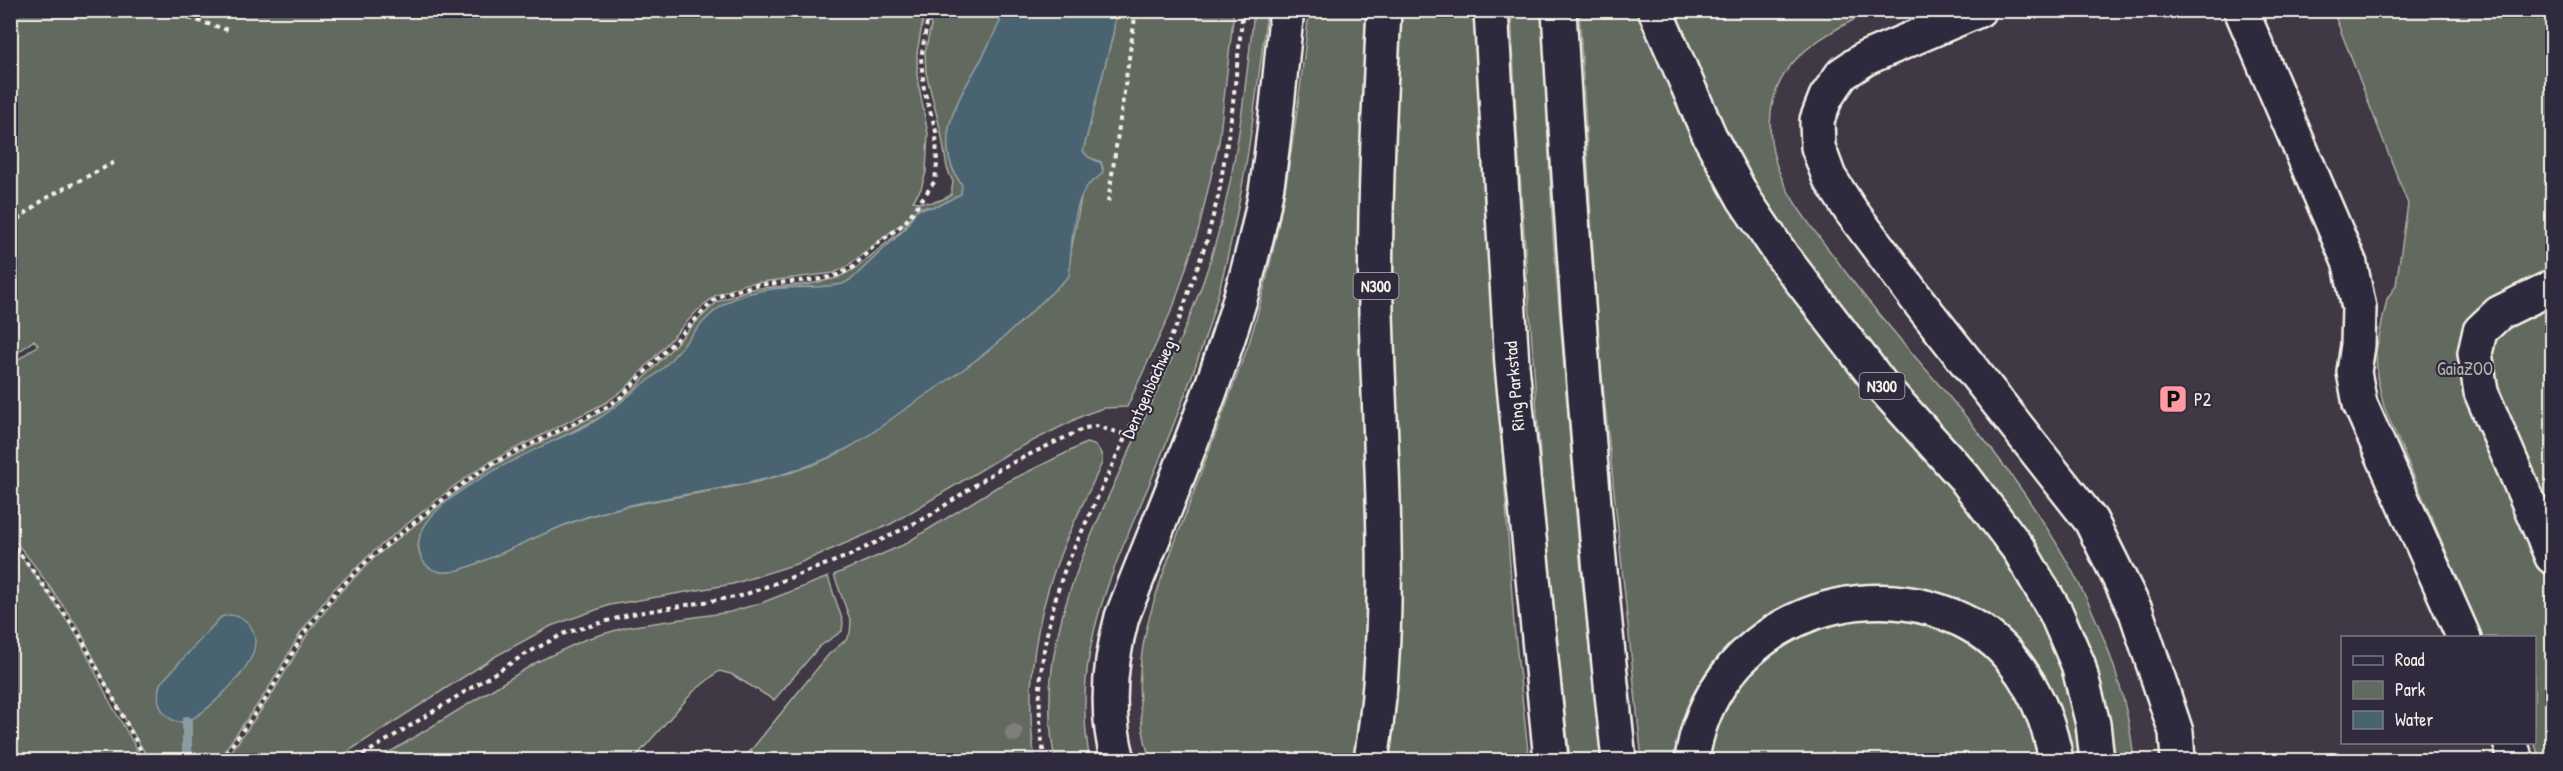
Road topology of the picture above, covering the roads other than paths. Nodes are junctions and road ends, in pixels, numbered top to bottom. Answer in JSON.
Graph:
{"nodes":[{"id":1,"x":1287,"y":10,"type":"edge"},
{"id":2,"x":1384,"y":10,"type":"edge"},
{"id":3,"x":1491,"y":10,"type":"edge"},
{"id":4,"x":1559,"y":10,"type":"edge"},
{"id":5,"x":1655,"y":10,"type":"edge"},
{"id":6,"x":1979,"y":10,"type":"edge"},
{"id":7,"x":2241,"y":10,"type":"edge"},
{"id":8,"x":2553,"y":287,"type":"edge"},
{"id":9,"x":2553,"y":557,"type":"edge"},
{"id":10,"x":2463,"y":636,"type":"edge"},
{"id":11,"x":2512,"y":744,"type":"edge"},
{"id":12,"x":1118,"y":760,"type":"edge"},
{"id":13,"x":1371,"y":760,"type":"edge"},
{"id":14,"x":1551,"y":760,"type":"edge"},
{"id":15,"x":1619,"y":760,"type":"edge"},
{"id":16,"x":1692,"y":760,"type":"edge"},
{"id":17,"x":2056,"y":760,"type":"edge"},
{"id":18,"x":2097,"y":760,"type":"edge"},
{"id":19,"x":2178,"y":760,"type":"edge"},
{"id":20,"x":2516,"y":760,"type":"edge"}],
"edges":[{"from":1,"to":12,"type":"main road"},
{"from":2,"to":13,"type":"main road","number":"N300"},
{"from":3,"to":14,"type":"main road","name":"Ring Parkstad"},
{"from":4,"to":15,"type":"main road"},
{"from":5,"to":18,"type":"main road","number":"N300"},
{"from":6,"to":19,"type":"main road"},
{"from":7,"to":10,"type":"main road"},
{"from":8,"to":9,"type":"main road"},
{"from":11,"to":20,"type":"main road"},
{"from":16,"to":17,"type":"main road"}]}
